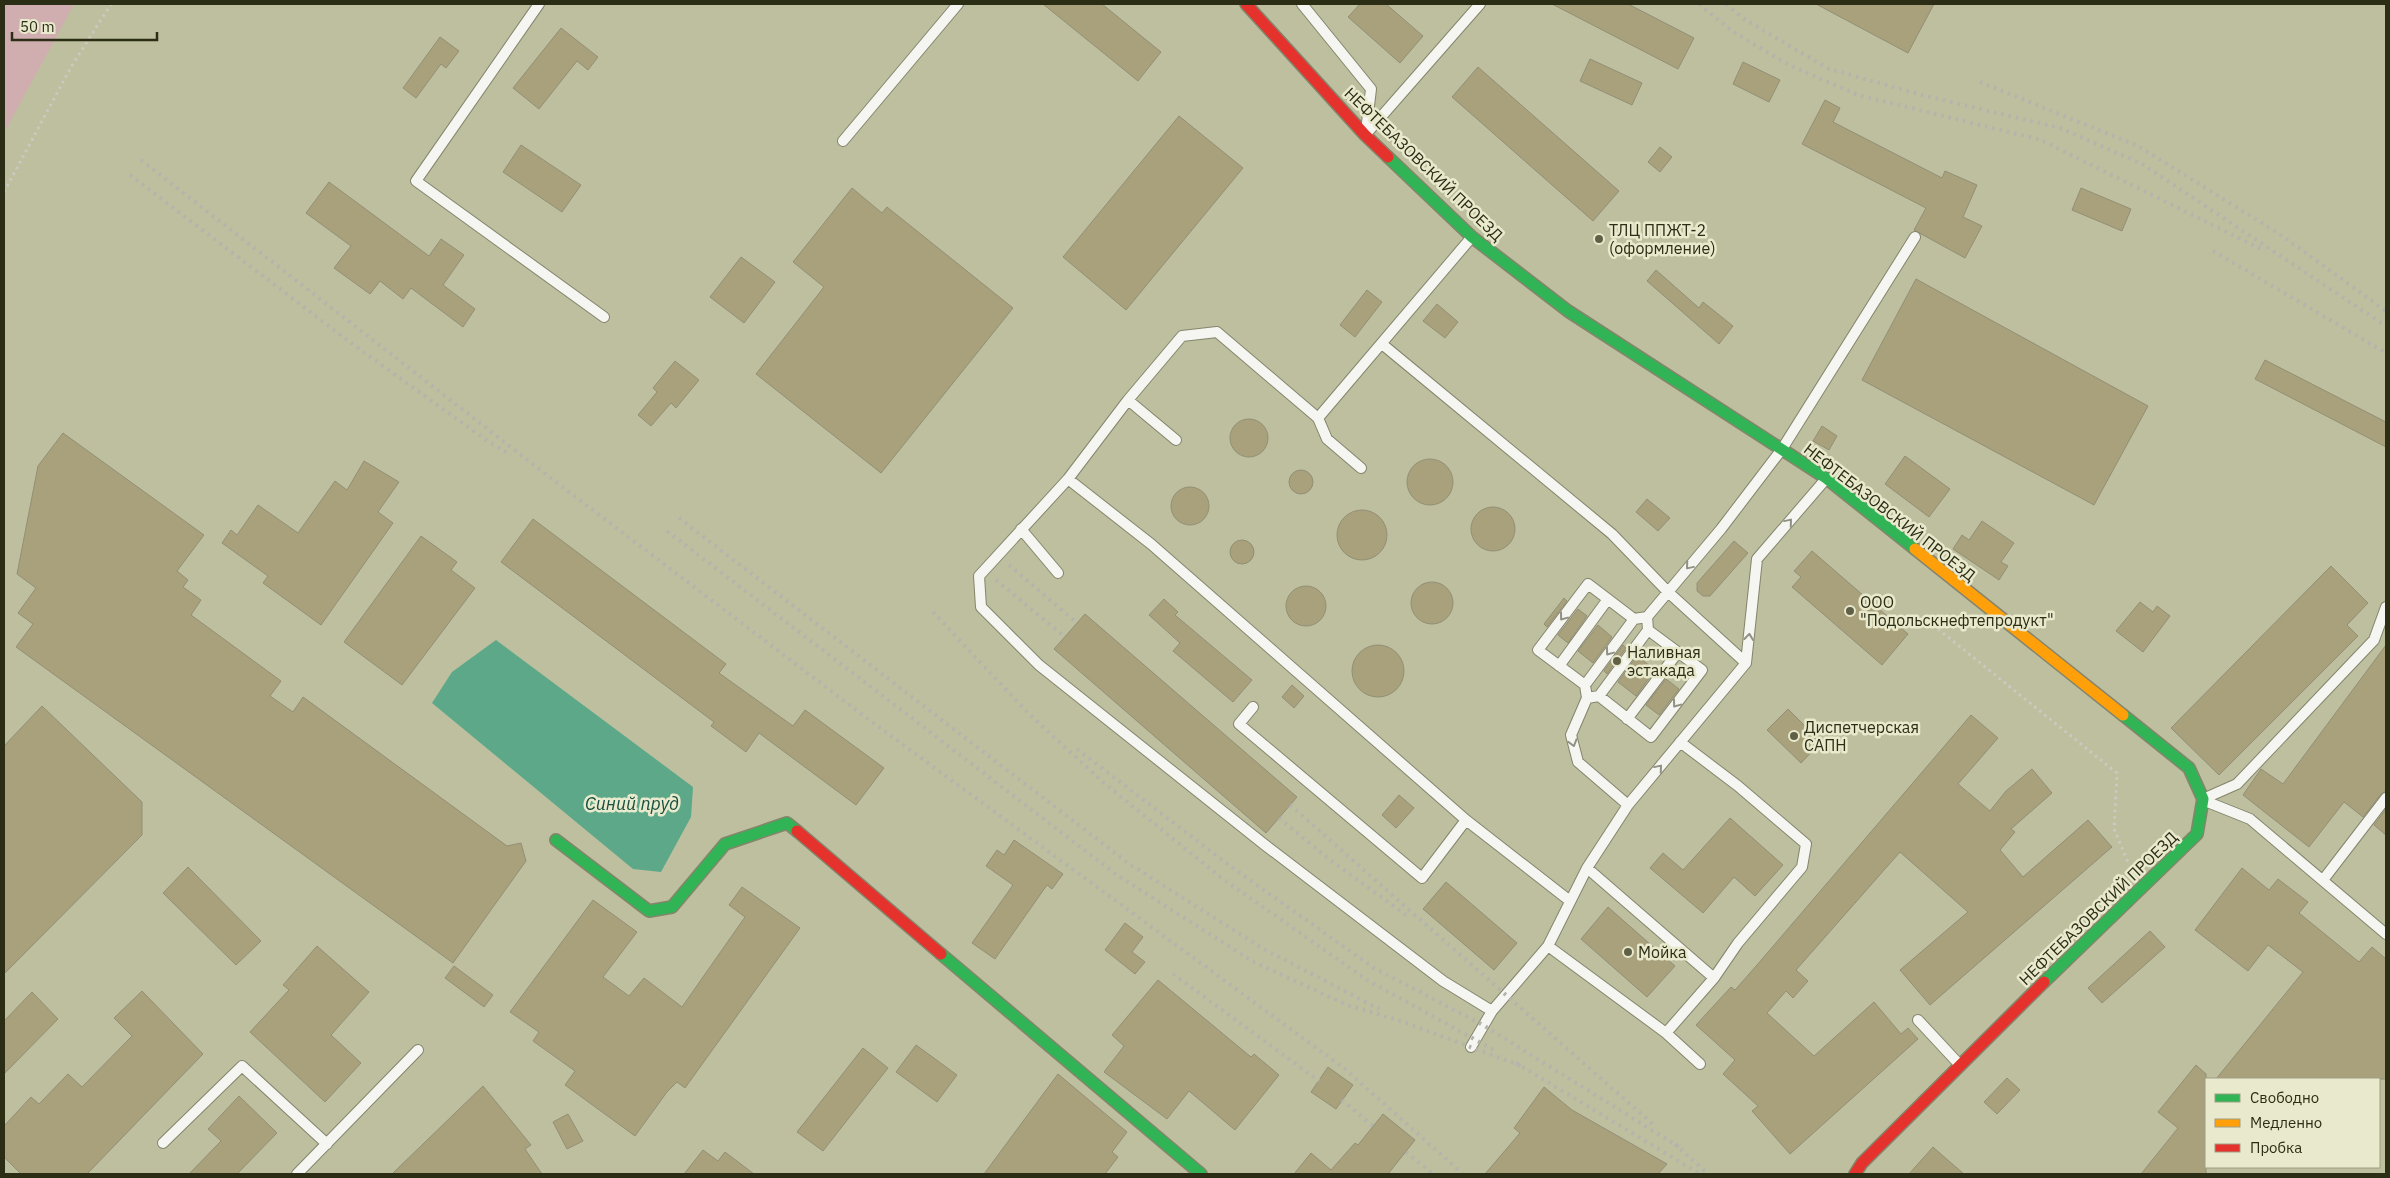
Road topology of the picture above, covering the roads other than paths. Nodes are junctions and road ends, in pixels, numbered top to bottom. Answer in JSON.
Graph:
{"nodes":[{"id":1,"x":539,"y":4,"type":"edge"},
{"id":2,"x":958,"y":4,"type":"edge"},
{"id":3,"x":1246,"y":4,"type":"edge"},
{"id":4,"x":1302,"y":4,"type":"edge"},
{"id":5,"x":1480,"y":4,"type":"edge"},
{"id":6,"x":1366,"y":135,"type":"junction"},
{"id":7,"x":843,"y":141,"type":"dead end"},
{"id":8,"x":1472,"y":237,"type":"junction"},
{"id":9,"x":1915,"y":238,"type":"dead end"},
{"id":10,"x":604,"y":316,"type":"dead end"},
{"id":11,"x":1382,"y":344,"type":"junction"},
{"id":12,"x":1128,"y":400,"type":"junction"},
{"id":13,"x":1318,"y":418,"type":"junction"},
{"id":14,"x":1176,"y":440,"type":"dead end"},
{"id":15,"x":1782,"y":449,"type":"junction"},
{"id":16,"x":1361,"y":468,"type":"dead end"},
{"id":17,"x":1826,"y":478,"type":"junction"},
{"id":18,"x":1068,"y":479,"type":"junction"},
{"id":19,"x":1021,"y":530,"type":"junction"},
{"id":20,"x":1058,"y":573,"type":"dead end"},
{"id":21,"x":1668,"y":592,"type":"junction"},
{"id":22,"x":1608,"y":599,"type":"junction"},
{"id":23,"x":2386,"y":607,"type":"edge"},
{"id":24,"x":1647,"y":617,"type":"junction"},
{"id":25,"x":1634,"y":619,"type":"junction"},
{"id":26,"x":1648,"y":630,"type":"junction"},
{"id":27,"x":1678,"y":652,"type":"junction"},
{"id":28,"x":1746,"y":663,"type":"junction"},
{"id":29,"x":1559,"y":666,"type":"junction"},
{"id":30,"x":1585,"y":685,"type":"junction"},
{"id":31,"x":1599,"y":696,"type":"junction"},
{"id":32,"x":1587,"y":698,"type":"junction"},
{"id":33,"x":1253,"y":707,"type":"dead end"},
{"id":34,"x":1628,"y":719,"type":"junction"},
{"id":35,"x":1680,"y":742,"type":"junction"},
{"id":36,"x":2386,"y":798,"type":"edge"},
{"id":37,"x":2202,"y":800,"type":"junction"},
{"id":38,"x":1628,"y":805,"type":"junction"},
{"id":39,"x":1466,"y":820,"type":"junction"},
{"id":40,"x":556,"y":840,"type":"dead end"},
{"id":41,"x":1587,"y":868,"type":"junction"},
{"id":42,"x":2323,"y":880,"type":"junction"},
{"id":43,"x":1570,"y":901,"type":"junction"},
{"id":44,"x":2386,"y":934,"type":"edge"},
{"id":45,"x":1548,"y":946,"type":"junction"},
{"id":46,"x":1714,"y":978,"type":"junction"},
{"id":47,"x":1492,"y":1011,"type":"junction"},
{"id":48,"x":1918,"y":1020,"type":"dead end"},
{"id":49,"x":1666,"y":1032,"type":"junction"},
{"id":50,"x":1471,"y":1047,"type":"dead end"},
{"id":51,"x":418,"y":1050,"type":"dead end"},
{"id":52,"x":1700,"y":1064,"type":"dead end"},
{"id":53,"x":1959,"y":1064,"type":"junction"},
{"id":54,"x":163,"y":1143,"type":"dead end"},
{"id":55,"x":327,"y":1144,"type":"junction"},
{"id":56,"x":297,"y":1174,"type":"edge"},
{"id":57,"x":1201,"y":1174,"type":"edge"},
{"id":58,"x":1856,"y":1174,"type":"edge"}],
"edges":[{"from":1,"to":10,"type":"lane"},
{"from":2,"to":7,"type":"lane"},
{"from":3,"to":6,"type":"street","name":"НЕФТЕБАЗОВСКИЙ ПРОЕЗД"},
{"from":4,"to":6,"type":"lane"},
{"from":5,"to":6,"type":"lane"},
{"from":6,"to":8,"type":"street","name":"НЕФТЕБАЗОВСКИЙ ПРОЕЗД"},
{"from":8,"to":11,"type":"lane"},
{"from":8,"to":15,"type":"street","name":"НЕФТЕБАЗОВСКИЙ ПРОЕЗД"},
{"from":9,"to":15,"type":"lane"},
{"from":11,"to":13,"type":"lane"},
{"from":11,"to":21,"type":"lane"},
{"from":12,"to":13,"type":"lane"},
{"from":12,"to":14,"type":"lane"},
{"from":12,"to":18,"type":"lane"},
{"from":13,"to":16,"type":"lane"},
{"from":15,"to":17,"type":"street","name":"НЕФТЕБАЗОВСКИЙ ПРОЕЗД"},
{"from":15,"to":21,"type":"lane","one_way":true},
{"from":28,"to":17,"type":"lane","one_way":true},
{"from":17,"to":37,"type":"street","name":"НЕФТЕБАЗОВСКИЙ ПРОЕЗД"},
{"from":18,"to":19,"type":"lane"},
{"from":18,"to":39,"type":"lane"},
{"from":19,"to":20,"type":"lane"},
{"from":19,"to":47,"type":"lane"},
{"from":21,"to":24,"type":"lane"},
{"from":21,"to":28,"type":"lane"},
{"from":22,"to":25,"type":"lane"},
{"from":22,"to":29,"type":"lane"},
{"from":22,"to":29,"type":"lane","one_way":true},
{"from":23,"to":37,"type":"lane"},
{"from":24,"to":25,"type":"lane"},
{"from":24,"to":26,"type":"lane"},
{"from":25,"to":30,"type":"lane","one_way":true},
{"from":26,"to":27,"type":"lane"},
{"from":26,"to":31,"type":"lane"},
{"from":27,"to":34,"type":"lane"},
{"from":27,"to":34,"type":"lane","one_way":true},
{"from":28,"to":35,"type":"lane"},
{"from":29,"to":30,"type":"lane"},
{"from":30,"to":32,"type":"lane"},
{"from":31,"to":32,"type":"lane"},
{"from":31,"to":34,"type":"lane"},
{"from":32,"to":38,"type":"lane","one_way":true},
{"from":33,"to":39,"type":"lane"},
{"from":38,"to":35,"type":"lane","one_way":true},
{"from":35,"to":46,"type":"lane"},
{"from":36,"to":42,"type":"lane"},
{"from":37,"to":42,"type":"lane"},
{"from":37,"to":53,"type":"street","name":"НЕФТЕБАЗОВСКИЙ ПРОЕЗД"},
{"from":38,"to":41,"type":"lane"},
{"from":39,"to":43,"type":"lane"},
{"from":40,"to":57,"type":"street"},
{"from":41,"to":43,"type":"lane"},
{"from":41,"to":46,"type":"lane"},
{"from":42,"to":44,"type":"lane"},
{"from":43,"to":45,"type":"lane"},
{"from":45,"to":47,"type":"lane"},
{"from":45,"to":49,"type":"lane"},
{"from":46,"to":49,"type":"lane"},
{"from":47,"to":50,"type":"lane"},
{"from":48,"to":53,"type":"lane"},
{"from":49,"to":52,"type":"lane"},
{"from":51,"to":55,"type":"lane"},
{"from":53,"to":58,"type":"street","name":"НЕФТЕБАЗОВСКИЙ ПРОЕЗД"},
{"from":54,"to":55,"type":"lane"},
{"from":55,"to":56,"type":"lane"}]}
